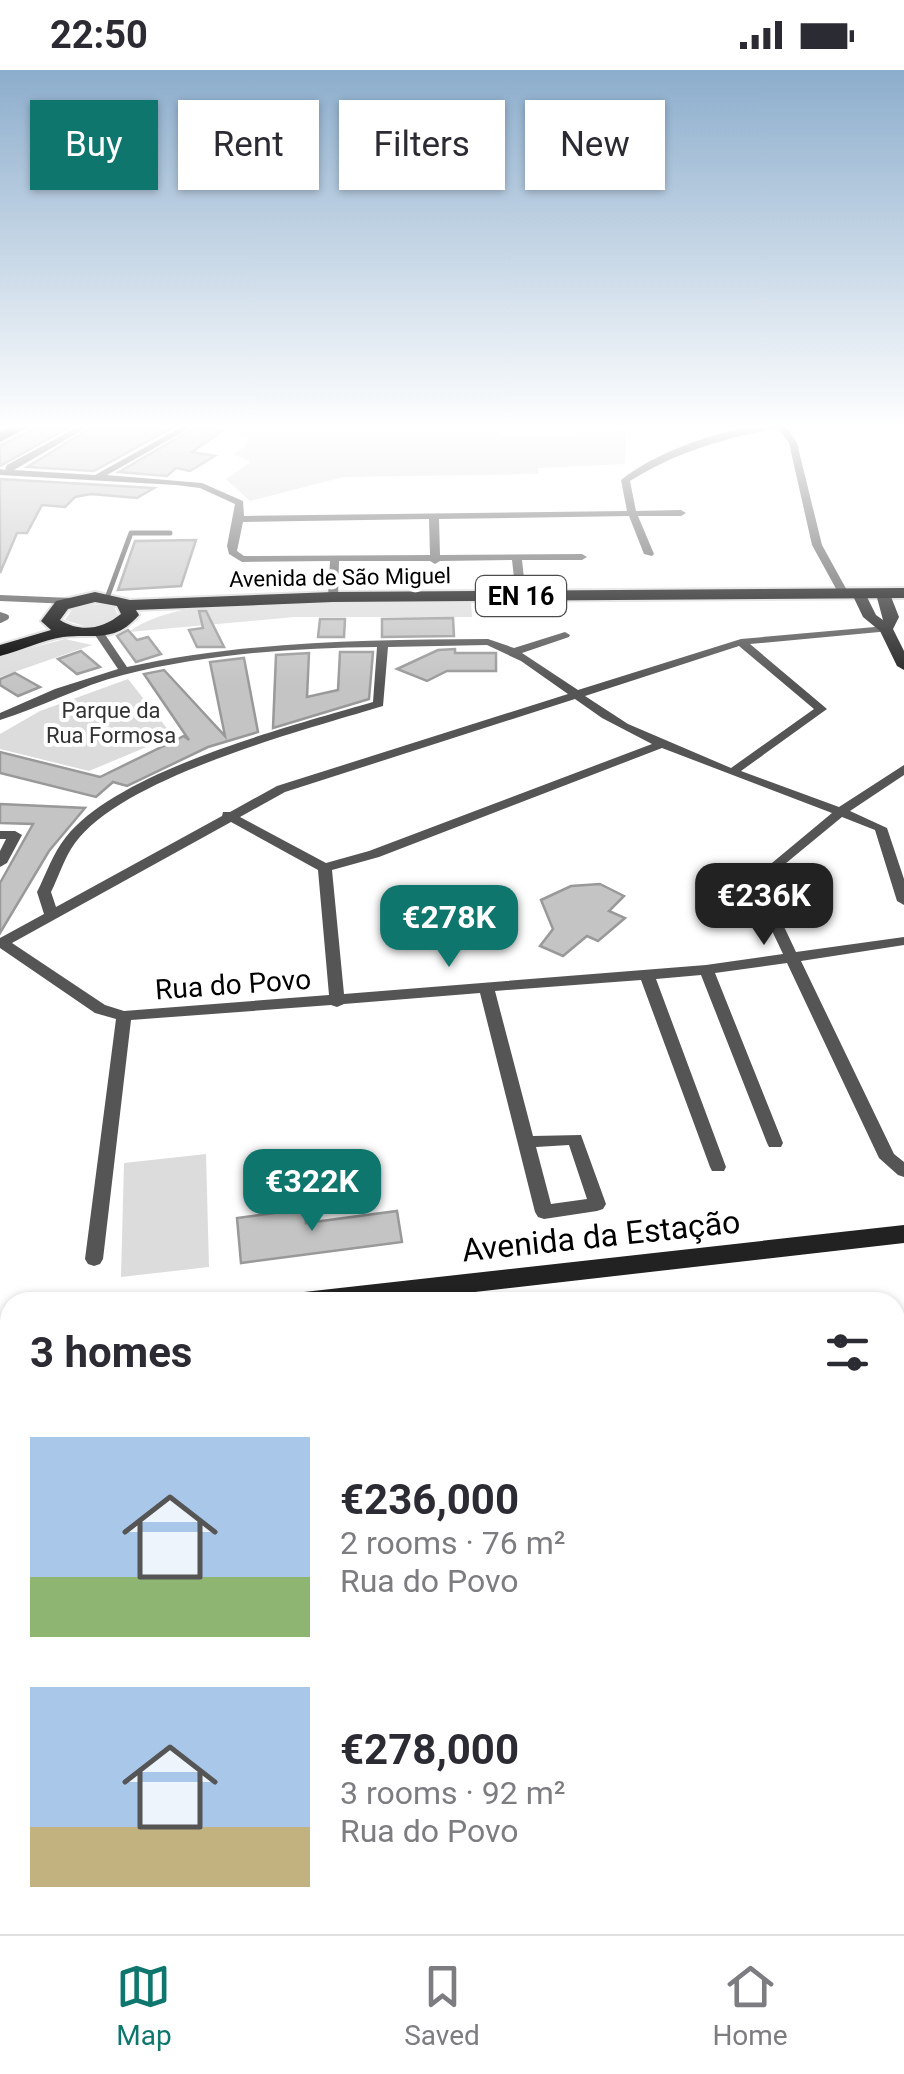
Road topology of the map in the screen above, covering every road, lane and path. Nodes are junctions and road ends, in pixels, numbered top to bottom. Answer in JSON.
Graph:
{"nodes":[{"id":1,"x":241,"y":511,"type":"edge"},
{"id":2,"x":809,"y":511,"type":"edge"},
{"id":3,"x":632,"y":513,"type":"junction"},
{"id":4,"x":681,"y":513,"type":"dead end"},
{"id":5,"x":434,"y":515,"type":"junction"},
{"id":6,"x":243,"y":519,"type":"junction"},
{"id":7,"x":170,"y":533,"type":"dead end"},
{"id":8,"x":649,"y":554,"type":"dead end"},
{"id":9,"x":582,"y":557,"type":"dead end"},
{"id":10,"x":518,"y":559,"type":"junction"},
{"id":11,"x":434,"y":561,"type":"junction"},
{"id":12,"x":335,"y":562,"type":"junction"},
{"id":13,"x":851,"y":594,"type":"junction"},
{"id":14,"x":896,"y":594,"type":"edge"},
{"id":15,"x":520,"y":596,"type":"junction"},
{"id":16,"x":333,"y":597,"type":"junction"},
{"id":17,"x":0,"y":598,"type":"edge"},
{"id":18,"x":14,"y":598,"type":"junction"},
{"id":19,"x":108,"y":598,"type":"junction"},
{"id":20,"x":70,"y":601,"type":"junction"},
{"id":21,"x":127,"y":613,"type":"junction"},
{"id":22,"x":56,"y":622,"type":"junction"},
{"id":23,"x":886,"y":629,"type":"junction"},
{"id":24,"x":98,"y":632,"type":"junction"},
{"id":25,"x":565,"y":636,"type":"dead end"},
{"id":26,"x":741,"y":642,"type":"junction"},
{"id":27,"x":383,"y":644,"type":"junction"},
{"id":28,"x":0,"y":648,"type":"edge"},
{"id":29,"x":517,"y":651,"type":"junction"},
{"id":30,"x":904,"y":666,"type":"edge"},
{"id":31,"x":123,"y":669,"type":"junction"},
{"id":32,"x":573,"y":693,"type":"junction"},
{"id":33,"x":0,"y":718,"type":"edge"},
{"id":34,"x":663,"y":744,"type":"junction"},
{"id":35,"x":904,"y":769,"type":"edge"},
{"id":36,"x":735,"y":770,"type":"junction"},
{"id":37,"x":842,"y":811,"type":"junction"},
{"id":38,"x":228,"y":815,"type":"junction"},
{"id":39,"x":0,"y":834,"type":"edge"},
{"id":40,"x":0,"y":862,"type":"edge"},
{"id":41,"x":325,"y":868,"type":"junction"},
{"id":42,"x":904,"y":901,"type":"edge"},
{"id":43,"x":51,"y":913,"type":"junction"},
{"id":44,"x":904,"y":941,"type":"edge"},
{"id":45,"x":1,"y":944,"type":"edge"},
{"id":46,"x":794,"y":957,"type":"junction"},
{"id":47,"x":706,"y":970,"type":"junction"},
{"id":48,"x":647,"y":975,"type":"junction"},
{"id":49,"x":487,"y":989,"type":"junction"},
{"id":50,"x":337,"y":1002,"type":"junction"},
{"id":51,"x":124,"y":1016,"type":"junction"},
{"id":52,"x":526,"y":1142,"type":"junction"},
{"id":53,"x":774,"y":1143,"type":"dead end"},
{"id":54,"x":718,"y":1167,"type":"dead end"},
{"id":55,"x":904,"y":1171,"type":"edge"},
{"id":56,"x":904,"y":1234,"type":"edge"},
{"id":57,"x":94,"y":1258,"type":"dead end"},
{"id":58,"x":392,"y":1292,"type":"edge"}],
"edges":[{"from":1,"to":6,"type":"street"},
{"from":2,"to":13,"type":"street"},
{"from":3,"to":4,"type":"street"},
{"from":3,"to":5,"type":"street"},
{"from":3,"to":8,"type":"street"},
{"from":5,"to":6,"type":"street"},
{"from":5,"to":11,"type":"street"},
{"from":6,"to":12,"type":"street"},
{"from":7,"to":19,"type":"lane"},
{"from":9,"to":10,"type":"street"},
{"from":10,"to":11,"type":"street"},
{"from":10,"to":15,"type":"street"},
{"from":11,"to":12,"type":"street"},
{"from":12,"to":16,"type":"street"},
{"from":13,"to":14,"type":"main road","number":"EN 16"},
{"from":13,"to":15,"type":"main road","name":"Avenida de São Miguel","number":"EN 16"},
{"from":13,"to":23,"type":"main road"},
{"from":14,"to":23,"type":"main road"},
{"from":15,"to":16,"type":"main road","name":"Avenida de São Miguel","number":"EN 16"},
{"from":16,"to":21,"type":"main road","name":"Avenida de São Miguel","number":"EN 16"},
{"from":17,"to":18,"type":"street"},
{"from":18,"to":20,"type":"street"},
{"from":18,"to":22,"type":"street"},
{"from":19,"to":20,"type":"main road","number":"EN 16"},
{"from":19,"to":21,"type":"main road","number":"EN 16"},
{"from":20,"to":22,"type":"main road","number":"EN 16"},
{"from":21,"to":24,"type":"main road","number":"EN 16"},
{"from":22,"to":24,"type":"main road","number":"EN 16"},
{"from":22,"to":28,"type":"main road","number":"EN 16"},
{"from":23,"to":26,"type":"street"},
{"from":23,"to":30,"type":"main road"},
{"from":24,"to":31,"type":"street"},
{"from":25,"to":29,"type":"street"},
{"from":26,"to":32,"type":"street"},
{"from":26,"to":36,"type":"street"},
{"from":27,"to":29,"type":"street"},
{"from":27,"to":31,"type":"street"},
{"from":27,"to":43,"type":"street"},
{"from":29,"to":32,"type":"street"},
{"from":31,"to":33,"type":"street"},
{"from":32,"to":34,"type":"street"},
{"from":32,"to":38,"type":"street"},
{"from":34,"to":36,"type":"street"},
{"from":34,"to":41,"type":"street"},
{"from":35,"to":37,"type":"street"},
{"from":36,"to":37,"type":"street"},
{"from":37,"to":42,"type":"street"},
{"from":37,"to":46,"type":"street"},
{"from":38,"to":41,"type":"street"},
{"from":38,"to":43,"type":"street"},
{"from":39,"to":40,"type":"street"},
{"from":41,"to":50,"type":"street"},
{"from":43,"to":45,"type":"street"},
{"from":44,"to":46,"type":"street","name":"Rua do Povo"},
{"from":45,"to":51,"type":"street","name":"Rua do Povo"},
{"from":46,"to":47,"type":"street","name":"Rua do Povo"},
{"from":46,"to":55,"type":"street"},
{"from":47,"to":48,"type":"street","name":"Rua do Povo"},
{"from":47,"to":53,"type":"street"},
{"from":48,"to":49,"type":"street","name":"Rua do Povo"},
{"from":48,"to":54,"type":"street"},
{"from":49,"to":50,"type":"street","name":"Rua do Povo"},
{"from":49,"to":52,"type":"street"},
{"from":50,"to":51,"type":"street","name":"Rua do Povo"},
{"from":51,"to":57,"type":"street"},
{"from":52,"to":52,"type":"street"},
{"from":56,"to":58,"type":"main road","name":"Avenida da Estação"}]}
